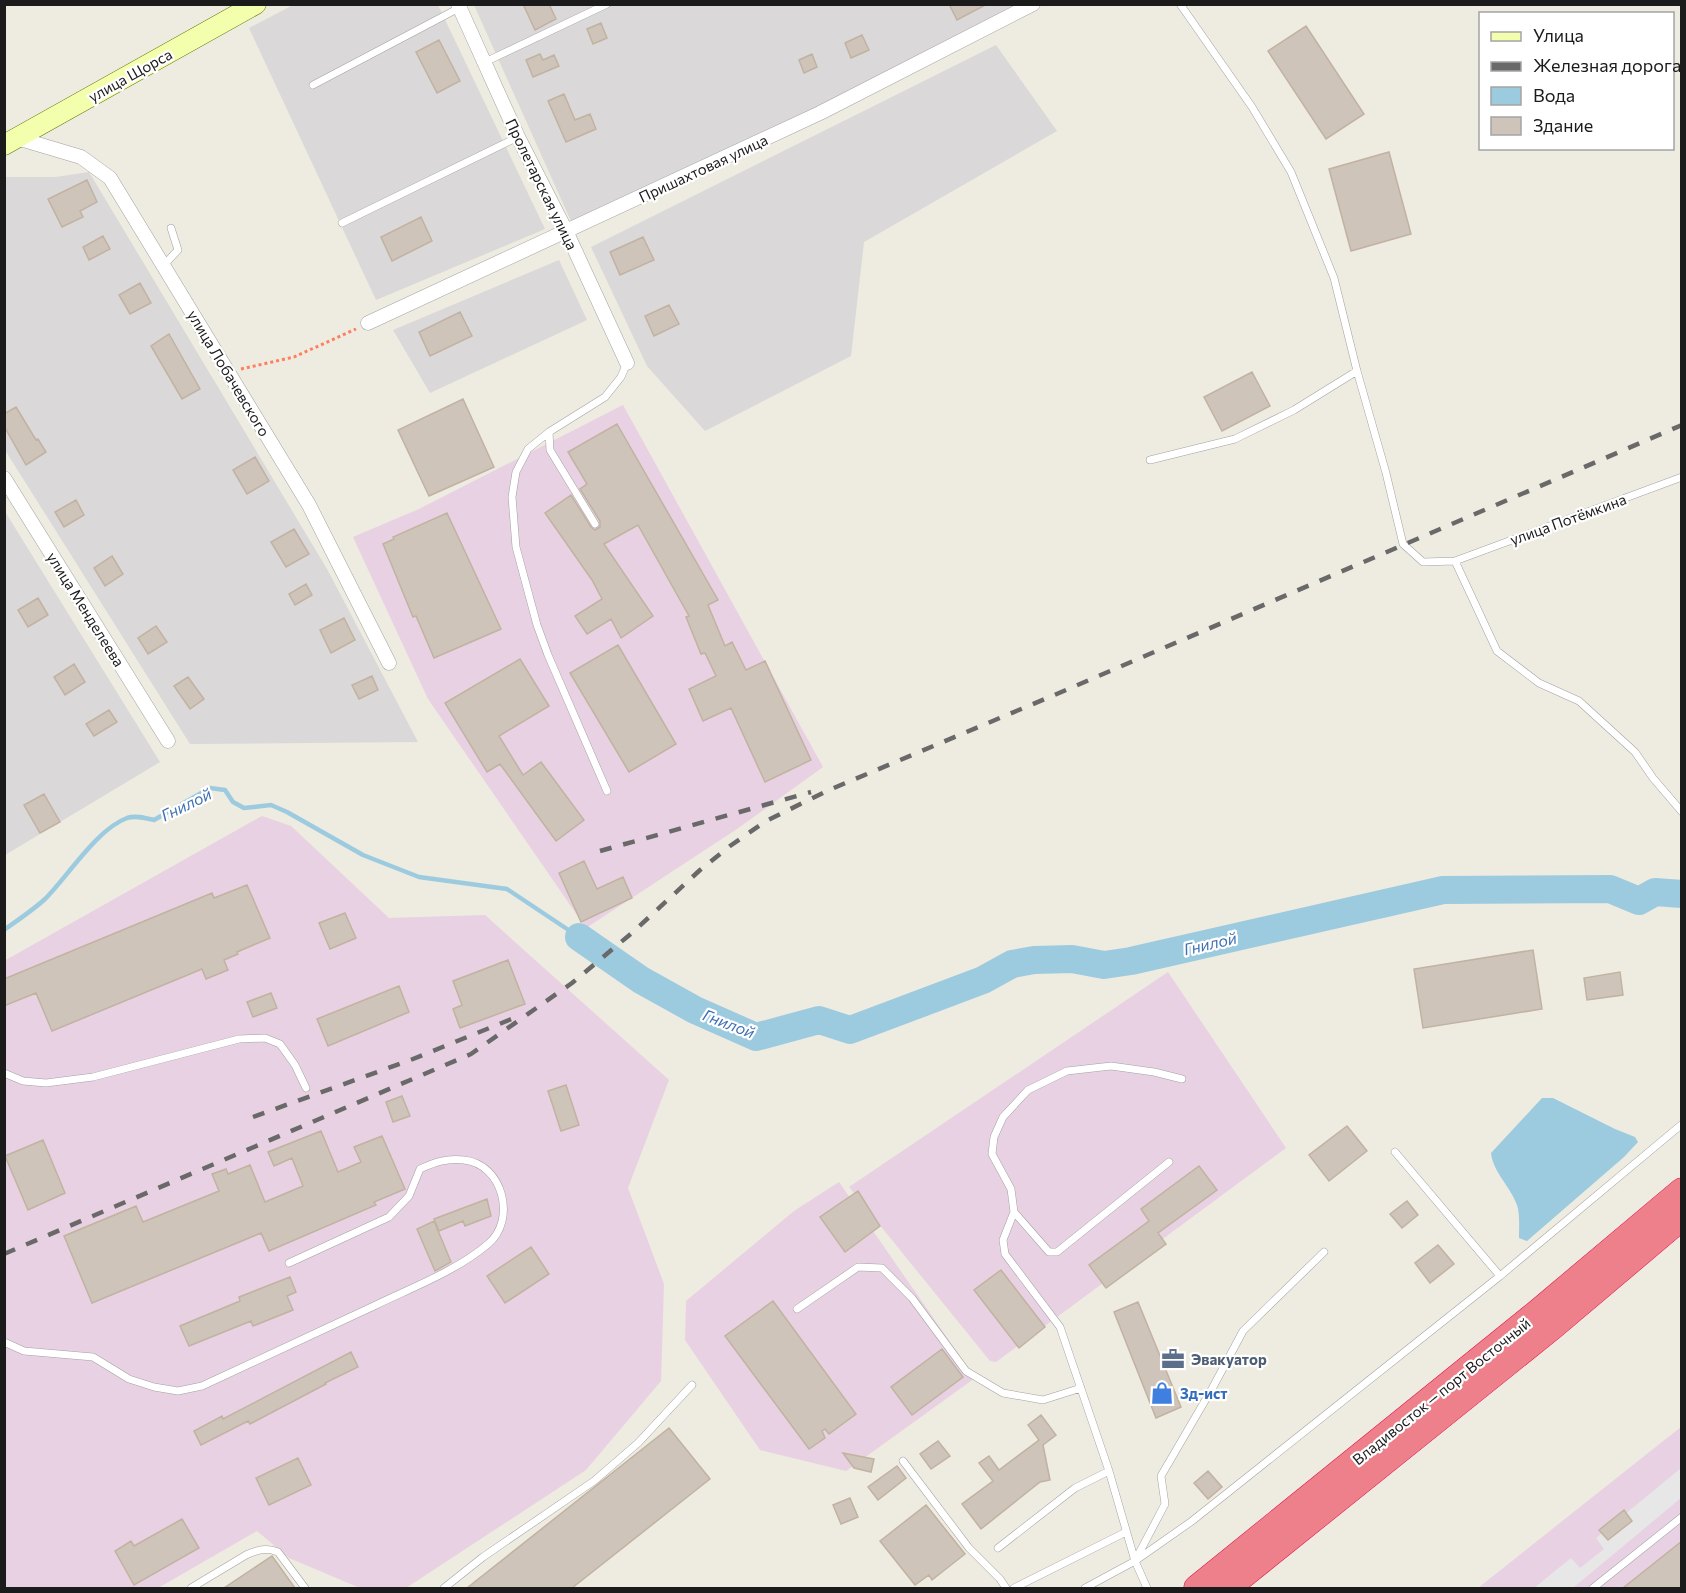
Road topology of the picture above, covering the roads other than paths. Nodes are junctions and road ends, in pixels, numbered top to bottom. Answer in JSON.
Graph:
{"nodes":[{"id":1,"x":256,"y":4,"type":"edge"},
{"id":2,"x":607,"y":4,"type":"edge"},
{"id":3,"x":1033,"y":4,"type":"edge"},
{"id":4,"x":1180,"y":4,"type":"edge"},
{"id":5,"x":458,"y":6,"type":"edge"},
{"id":6,"x":483,"y":63,"type":"junction"},
{"id":7,"x":313,"y":85,"type":"dead end"},
{"id":8,"x":518,"y":136,"type":"junction"},
{"id":9,"x":11,"y":142,"type":"edge"},
{"id":10,"x":342,"y":223,"type":"dead end"},
{"id":11,"x":171,"y":228,"type":"dead end"},
{"id":12,"x":566,"y":231,"type":"junction"},
{"id":13,"x":163,"y":266,"type":"junction"},
{"id":14,"x":368,"y":323,"type":"road end"},
{"id":15,"x":627,"y":363,"type":"joint"},
{"id":16,"x":1357,"y":371,"type":"junction"},
{"id":17,"x":549,"y":432,"type":"junction"},
{"id":18,"x":1150,"y":460,"type":"dead end"},
{"id":19,"x":1682,"y":477,"type":"edge"},
{"id":20,"x":4,"y":478,"type":"edge"},
{"id":21,"x":595,"y":524,"type":"dead end"},
{"id":22,"x":1455,"y":561,"type":"junction"},
{"id":23,"x":388,"y":663,"type":"dead end"},
{"id":24,"x":168,"y":741,"type":"dead end"},
{"id":25,"x":607,"y":791,"type":"dead end"},
{"id":26,"x":1682,"y":812,"type":"edge"},
{"id":27,"x":4,"y":1073,"type":"edge"},
{"id":28,"x":1182,"y":1079,"type":"dead end"},
{"id":29,"x":306,"y":1088,"type":"dead end"},
{"id":30,"x":1681,"y":1125,"type":"edge"},
{"id":31,"x":1395,"y":1152,"type":"dead end"},
{"id":32,"x":1169,"y":1162,"type":"dead end"},
{"id":33,"x":1682,"y":1191,"type":"edge"},
{"id":34,"x":1014,"y":1212,"type":"junction"},
{"id":35,"x":1682,"y":1217,"type":"edge"},
{"id":36,"x":1324,"y":1252,"type":"dead end"},
{"id":37,"x":289,"y":1263,"type":"dead end"},
{"id":38,"x":1500,"y":1276,"type":"junction"},
{"id":39,"x":796,"y":1309,"type":"dead end"},
{"id":40,"x":4,"y":1342,"type":"edge"},
{"id":41,"x":692,"y":1385,"type":"dead end"},
{"id":42,"x":1081,"y":1388,"type":"junction"},
{"id":43,"x":903,"y":1461,"type":"dead end"},
{"id":44,"x":1109,"y":1471,"type":"junction"},
{"id":45,"x":1365,"y":1478,"type":"junction"},
{"id":46,"x":1682,"y":1517,"type":"edge"},
{"id":47,"x":1126,"y":1532,"type":"junction"},
{"id":48,"x":998,"y":1548,"type":"dead end"},
{"id":49,"x":1135,"y":1561,"type":"junction"},
{"id":50,"x":191,"y":1588,"type":"edge"},
{"id":51,"x":305,"y":1588,"type":"edge"},
{"id":52,"x":444,"y":1588,"type":"edge"},
{"id":53,"x":1006,"y":1588,"type":"edge"},
{"id":54,"x":1014,"y":1588,"type":"edge"},
{"id":55,"x":1085,"y":1588,"type":"edge"},
{"id":56,"x":1146,"y":1588,"type":"edge"},
{"id":57,"x":1197,"y":1588,"type":"edge"},
{"id":58,"x":1227,"y":1588,"type":"edge"},
{"id":59,"x":1251,"y":1588,"type":"edge"},
{"id":60,"x":1593,"y":1588,"type":"edge"}],
"edges":[{"from":1,"to":9,"type":"main road","name":"улица Щорса"},
{"from":2,"to":6,"type":"lane"},
{"from":3,"to":12,"type":"street","name":"Пришахтовая улица"},
{"from":4,"to":16,"type":"lane"},
{"from":5,"to":6,"type":"street","name":"Пролетарская улица"},
{"from":5,"to":7,"type":"lane"},
{"from":6,"to":8,"type":"street","name":"Пролетарская улица"},
{"from":8,"to":10,"type":"lane"},
{"from":8,"to":12,"type":"street","name":"Пролетарская улица"},
{"from":9,"to":13,"type":"street","name":"улица Лобачевского"},
{"from":11,"to":13,"type":"lane"},
{"from":12,"to":14,"type":"street","name":"Пришахтовая улица"},
{"from":12,"to":15,"type":"street","name":"Пролетарская улица"},
{"from":13,"to":23,"type":"street","name":"улица Лобачевского"},
{"from":15,"to":17,"type":"lane"},
{"from":16,"to":18,"type":"lane"},
{"from":16,"to":22,"type":"lane"},
{"from":17,"to":21,"type":"lane"},
{"from":17,"to":25,"type":"lane"},
{"from":19,"to":22,"type":"lane","name":"улица Потёмкина"},
{"from":20,"to":24,"type":"street","name":"улица Менделеева"},
{"from":22,"to":26,"type":"lane"},
{"from":27,"to":29,"type":"lane"},
{"from":28,"to":34,"type":"lane"},
{"from":30,"to":38,"type":"lane"},
{"from":31,"to":38,"type":"lane"},
{"from":32,"to":34,"type":"lane"},
{"from":33,"to":57,"type":"highway","name":"Владивосток — порт Восточный"},
{"from":34,"to":42,"type":"lane"},
{"from":35,"to":45,"type":"highway","name":"Владивосток — порт Восточный"},
{"from":36,"to":49,"type":"lane"},
{"from":37,"to":40,"type":"lane"},
{"from":38,"to":49,"type":"lane"},
{"from":39,"to":42,"type":"lane"},
{"from":41,"to":52,"type":"lane"},
{"from":42,"to":44,"type":"lane"},
{"from":43,"to":53,"type":"lane"},
{"from":44,"to":47,"type":"lane"},
{"from":44,"to":48,"type":"lane"},
{"from":45,"to":58,"type":"highway","name":"Владивосток — порт Восточный"},
{"from":45,"to":59,"type":"highway"},
{"from":46,"to":60,"type":"lane"},
{"from":47,"to":49,"type":"lane"},
{"from":47,"to":54,"type":"lane"},
{"from":49,"to":55,"type":"lane"},
{"from":49,"to":56,"type":"lane"},
{"from":50,"to":51,"type":"lane"}]}
